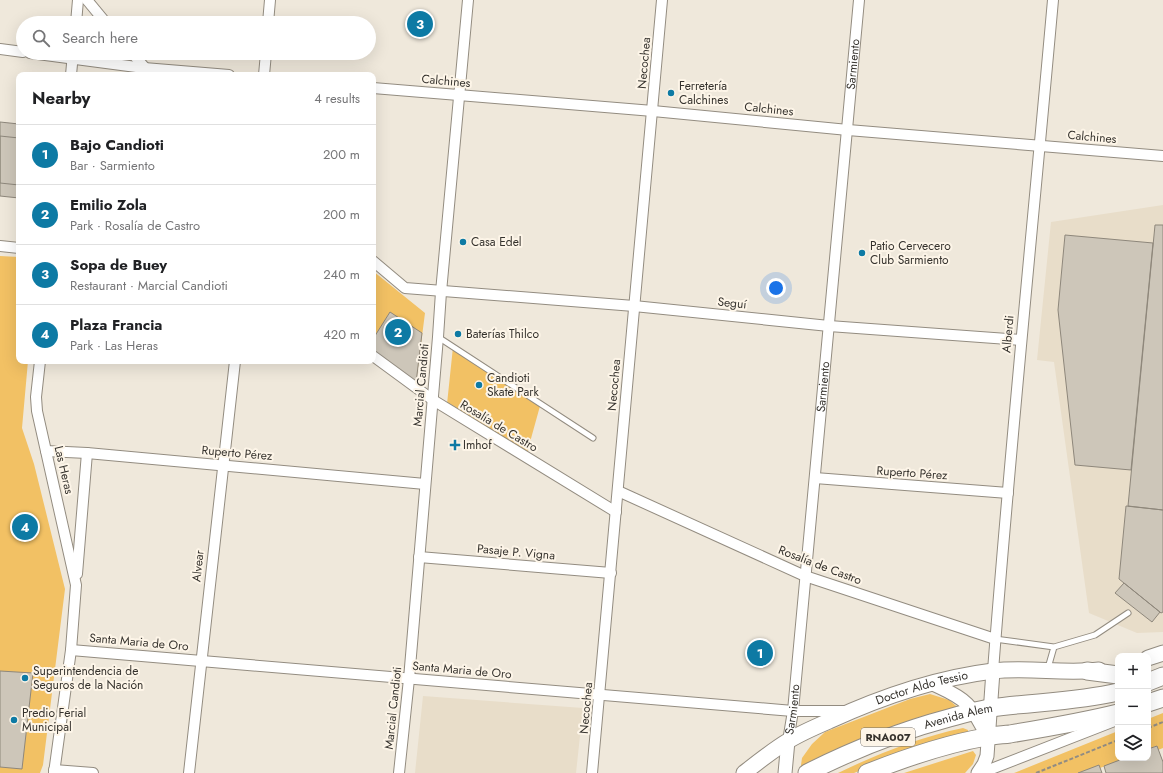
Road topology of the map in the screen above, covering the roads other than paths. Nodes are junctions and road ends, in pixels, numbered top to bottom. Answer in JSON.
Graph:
{"nodes":[{"id":1,"x":78,"y":0,"type":"edge"},
{"id":2,"x":87,"y":0,"type":"edge"},
{"id":3,"x":270,"y":0,"type":"edge"},
{"id":4,"x":468,"y":0,"type":"edge"},
{"id":5,"x":662,"y":0,"type":"edge"},
{"id":6,"x":859,"y":0,"type":"edge"},
{"id":7,"x":1053,"y":0,"type":"edge"},
{"id":8,"x":77,"y":16,"type":"edge"},
{"id":9,"x":100,"y":16,"type":"edge"},
{"id":10,"x":269,"y":16,"type":"edge"},
{"id":11,"x":0,"y":49,"type":"edge"},
{"id":12,"x":16,"y":51,"type":"edge"},
{"id":13,"x":72,"y":60,"type":"edge"},
{"id":14,"x":97,"y":60,"type":"edge"},
{"id":15,"x":138,"y":60,"type":"edge"},
{"id":16,"x":265,"y":60,"type":"edge"},
{"id":17,"x":144,"y":68,"type":"junction"},
{"id":18,"x":70,"y":72,"type":"edge"},
{"id":19,"x":149,"y":72,"type":"edge"},
{"id":20,"x":193,"y":72,"type":"edge"},
{"id":21,"x":264,"y":72,"type":"edge"},
{"id":22,"x":376,"y":88,"type":"edge"},
{"id":23,"x":460,"y":95,"type":"junction"},
{"id":24,"x":653,"y":111,"type":"junction"},
{"id":25,"x":848,"y":130,"type":"junction"},
{"id":26,"x":1040,"y":146,"type":"junction"},
{"id":27,"x":1163,"y":156,"type":"edge"},
{"id":28,"x":0,"y":246,"type":"edge"},
{"id":29,"x":16,"y":248,"type":"edge"},
{"id":30,"x":376,"y":264,"type":"edge"},
{"id":31,"x":440,"y":292,"type":"junction"},
{"id":32,"x":634,"y":306,"type":"junction"},
{"id":33,"x":829,"y":326,"type":"junction"},
{"id":34,"x":438,"y":337,"type":"junction"},
{"id":35,"x":1021,"y":340,"type":"junction"},
{"id":36,"x":376,"y":358,"type":"edge"},
{"id":37,"x":40,"y":364,"type":"edge"},
{"id":38,"x":235,"y":364,"type":"edge"},
{"id":39,"x":433,"y":400,"type":"junction"},
{"id":40,"x":593,"y":438,"type":"dead end"},
{"id":41,"x":46,"y":451,"type":"junction"},
{"id":42,"x":87,"y":453,"type":"junction"},
{"id":43,"x":222,"y":465,"type":"junction"},
{"id":44,"x":815,"y":478,"type":"junction"},
{"id":45,"x":426,"y":484,"type":"junction"},
{"id":46,"x":618,"y":491,"type":"junction"},
{"id":47,"x":1008,"y":493,"type":"junction"},
{"id":48,"x":616,"y":512,"type":"junction"},
{"id":49,"x":419,"y":557,"type":"junction"},
{"id":50,"x":611,"y":573,"type":"junction"},
{"id":51,"x":805,"y":576,"type":"junction"},
{"id":52,"x":76,"y":585,"type":"junction"},
{"id":53,"x":1128,"y":613,"type":"dead end"},
{"id":54,"x":995,"y":639,"type":"junction"},
{"id":55,"x":1054,"y":647,"type":"junction"},
{"id":56,"x":71,"y":650,"type":"junction"},
{"id":57,"x":1163,"y":654,"type":"edge"},
{"id":58,"x":1151,"y":657,"type":"edge"},
{"id":59,"x":201,"y":660,"type":"junction"},
{"id":60,"x":1115,"y":667,"type":"edge"},
{"id":61,"x":1048,"y":669,"type":"junction"},
{"id":62,"x":993,"y":671,"type":"junction"},
{"id":63,"x":1087,"y":671,"type":"junction"},
{"id":64,"x":1115,"y":675,"type":"edge"},
{"id":65,"x":409,"y":679,"type":"junction"},
{"id":66,"x":930,"y":683,"type":"junction"},
{"id":67,"x":1115,"y":693,"type":"edge"},
{"id":68,"x":600,"y":694,"type":"junction"},
{"id":69,"x":991,"y":708,"type":"junction"},
{"id":70,"x":793,"y":711,"type":"junction"},
{"id":71,"x":850,"y":711,"type":"junction"},
{"id":72,"x":973,"y":711,"type":"junction"},
{"id":73,"x":1115,"y":714,"type":"edge"},
{"id":74,"x":1115,"y":721,"type":"edge"},
{"id":75,"x":988,"y":736,"type":"junction"},
{"id":76,"x":788,"y":741,"type":"junction"},
{"id":77,"x":54,"y":772,"type":"edge"},
{"id":78,"x":93,"y":773,"type":"edge"},
{"id":79,"x":189,"y":773,"type":"edge"},
{"id":80,"x":399,"y":773,"type":"edge"},
{"id":81,"x":592,"y":773,"type":"edge"},
{"id":82,"x":744,"y":773,"type":"edge"},
{"id":83,"x":785,"y":773,"type":"edge"},
{"id":84,"x":807,"y":773,"type":"edge"},
{"id":85,"x":867,"y":773,"type":"edge"},
{"id":86,"x":980,"y":773,"type":"edge"}],
"edges":[{"from":1,"to":8,"type":"street"},
{"from":2,"to":9,"type":"street"},
{"from":3,"to":10,"type":"street"},
{"from":4,"to":23,"type":"street","name":"Marcial Candioti"},
{"from":5,"to":24,"type":"street","name":"Necochea"},
{"from":6,"to":25,"type":"street","name":"Sarmiento"},
{"from":7,"to":26,"type":"street","name":"Alberdi"},
{"from":11,"to":12,"type":"street"},
{"from":13,"to":18,"type":"street"},
{"from":14,"to":17,"type":"street"},
{"from":15,"to":17,"type":"street"},
{"from":16,"to":21,"type":"street"},
{"from":17,"to":19,"type":"street"},
{"from":17,"to":20,"type":"street"},
{"from":22,"to":23,"type":"street","name":"Calchines"},
{"from":23,"to":24,"type":"street","name":"Calchines"},
{"from":23,"to":31,"type":"street","name":"Marcial Candioti"},
{"from":24,"to":25,"type":"street","name":"Calchines"},
{"from":24,"to":32,"type":"street","name":"Necochea"},
{"from":25,"to":26,"type":"street","name":"Calchines"},
{"from":25,"to":33,"type":"street","name":"Sarmiento"},
{"from":26,"to":27,"type":"street","name":"Calchines"},
{"from":26,"to":35,"type":"street","name":"Alberdi"},
{"from":28,"to":29,"type":"street"},
{"from":30,"to":31,"type":"street","name":"Seguí"},
{"from":31,"to":32,"type":"street","name":"Seguí"},
{"from":31,"to":34,"type":"street","name":"Marcial Candioti"},
{"from":32,"to":33,"type":"street","name":"Seguí"},
{"from":32,"to":46,"type":"street","name":"Necochea"},
{"from":33,"to":35,"type":"street","name":"Seguí"},
{"from":33,"to":44,"type":"street","name":"Sarmiento"},
{"from":34,"to":39,"type":"street","name":"Marcial Candioti"},
{"from":34,"to":40,"type":"lane"},
{"from":35,"to":47,"type":"street","name":"Alberdi"},
{"from":36,"to":39,"type":"street","name":"Rosalía de Castro"},
{"from":37,"to":41,"type":"street","name":"Las Heras"},
{"from":38,"to":43,"type":"street","name":"Alvear"},
{"from":39,"to":45,"type":"street","name":"Marcial Candioti"},
{"from":39,"to":48,"type":"street","name":"Rosalía de Castro"},
{"from":41,"to":42,"type":"street","name":"Ruperto Pérez"},
{"from":41,"to":52,"type":"street","name":"Las Heras"},
{"from":42,"to":43,"type":"street","name":"Ruperto Pérez"},
{"from":42,"to":52,"type":"street","name":"Las Heras"},
{"from":43,"to":45,"type":"street","name":"Ruperto Pérez"},
{"from":43,"to":59,"type":"street","name":"Alvear"},
{"from":44,"to":47,"type":"street","name":"Ruperto Pérez"},
{"from":44,"to":51,"type":"street","name":"Sarmiento"},
{"from":45,"to":49,"type":"street","name":"Marcial Candioti"},
{"from":46,"to":48,"type":"street","name":"Necochea"},
{"from":46,"to":51,"type":"street","name":"Rosalía de Castro"},
{"from":47,"to":54,"type":"street","name":"Alberdi"},
{"from":48,"to":50,"type":"street","name":"Necochea"},
{"from":49,"to":50,"type":"street","name":"Pasaje P. Vigna"},
{"from":49,"to":65,"type":"street","name":"Marcial Candioti"},
{"from":50,"to":68,"type":"street","name":"Necochea"},
{"from":51,"to":54,"type":"street","name":"Rosalía de Castro"},
{"from":51,"to":70,"type":"street","name":"Sarmiento"},
{"from":52,"to":56,"type":"street","name":"Las Heras"},
{"from":53,"to":55,"type":"lane"},
{"from":54,"to":55,"type":"lane"},
{"from":54,"to":62,"type":"street","name":"Alberdi"},
{"from":55,"to":61,"type":"lane"},
{"from":56,"to":59,"type":"street","name":"Santa Maria de Oro"},
{"from":56,"to":77,"type":"street","name":"Las Heras"},
{"from":57,"to":58,"type":"main road"},
{"from":59,"to":65,"type":"street","name":"Santa Maria de Oro"},
{"from":59,"to":79,"type":"street","name":"Alvear"},
{"from":60,"to":63,"type":"main road","name":"Doctor Aldo Tessio"},
{"from":61,"to":62,"type":"main road","name":"Doctor Aldo Tessio"},
{"from":61,"to":63,"type":"main road","name":"Doctor Aldo Tessio"},
{"from":62,"to":66,"type":"main road","name":"Doctor Aldo Tessio"},
{"from":62,"to":69,"type":"street"},
{"from":63,"to":64,"type":"highway"},
{"from":65,"to":68,"type":"street","name":"Santa Maria de Oro"},
{"from":65,"to":80,"type":"street","name":"Marcial Candioti"},
{"from":66,"to":71,"type":"main road","name":"Doctor Aldo Tessio"},
{"from":66,"to":72,"type":"street"},
{"from":67,"to":69,"type":"highway","name":"Avenida Alem","number":"RNA007"},
{"from":68,"to":70,"type":"street","name":"Santa Maria de Oro"},
{"from":68,"to":81,"type":"street","name":"Necochea"},
{"from":69,"to":72,"type":"highway","name":"Avenida Alem","number":"RNA007"},
{"from":69,"to":75,"type":"street"},
{"from":70,"to":71,"type":"street","name":"Santa Maria de Oro"},
{"from":70,"to":76,"type":"street","name":"Sarmiento"},
{"from":71,"to":76,"type":"main road","name":"Doctor Aldo Tessio"},
{"from":72,"to":75,"type":"street"},
{"from":72,"to":84,"type":"highway","name":"Avenida Alem","number":"RNA007"},
{"from":73,"to":75,"type":"highway","name":"Avenida Alem","number":"RNA007"},
{"from":74,"to":86,"type":"street"},
{"from":75,"to":85,"type":"highway","name":"Avenida Alem","number":"RNA007"},
{"from":75,"to":86,"type":"street"},
{"from":76,"to":82,"type":"main road","name":"Doctor Aldo Tessio"},
{"from":76,"to":83,"type":"street","name":"Sarmiento"},
{"from":77,"to":78,"type":"street"}]}
